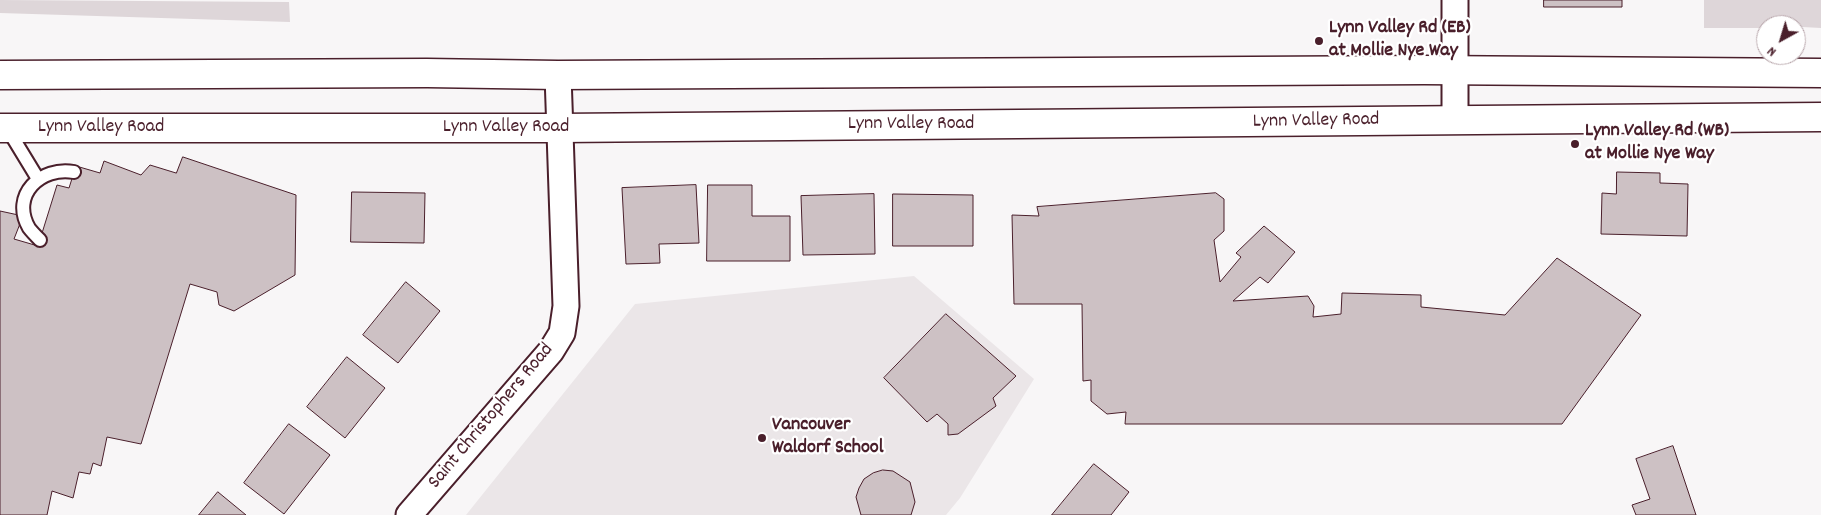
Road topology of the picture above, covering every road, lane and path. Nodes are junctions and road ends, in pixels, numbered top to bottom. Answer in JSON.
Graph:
{"nodes":[{"id":1,"x":1455,"y":0,"type":"edge"},
{"id":2,"x":1454,"y":71,"type":"junction"},
{"id":3,"x":1821,"y":73,"type":"edge"},
{"id":4,"x":0,"y":75,"type":"edge"},
{"id":5,"x":558,"y":75,"type":"junction"},
{"id":6,"x":1821,"y":117,"type":"edge"},
{"id":7,"x":1455,"y":119,"type":"junction"},
{"id":8,"x":4,"y":128,"type":"edge"},
{"id":9,"x":560,"y":128,"type":"junction"},
{"id":10,"x":74,"y":172,"type":"dead end"},
{"id":11,"x":38,"y":179,"type":"junction"},
{"id":12,"x":40,"y":240,"type":"dead end"},
{"id":13,"x":409,"y":515,"type":"edge"}],
"edges":[{"from":1,"to":2,"type":"street"},
{"from":2,"to":3,"type":"main road"},
{"from":2,"to":5,"type":"main road"},
{"from":2,"to":7,"type":"street"},
{"from":4,"to":5,"type":"main road"},
{"from":5,"to":9,"type":"street","name":"Saint Christophers Road"},
{"from":6,"to":7,"type":"main road","name":"Lynn Valley Road"},
{"from":7,"to":9,"type":"main road","name":"Lynn Valley Road"},
{"from":8,"to":9,"type":"main road","name":"Lynn Valley Road"},
{"from":8,"to":11,"type":"lane"},
{"from":9,"to":13,"type":"street","name":"Saint Christophers Road"},
{"from":10,"to":11,"type":"lane"},
{"from":11,"to":12,"type":"lane"}]}
